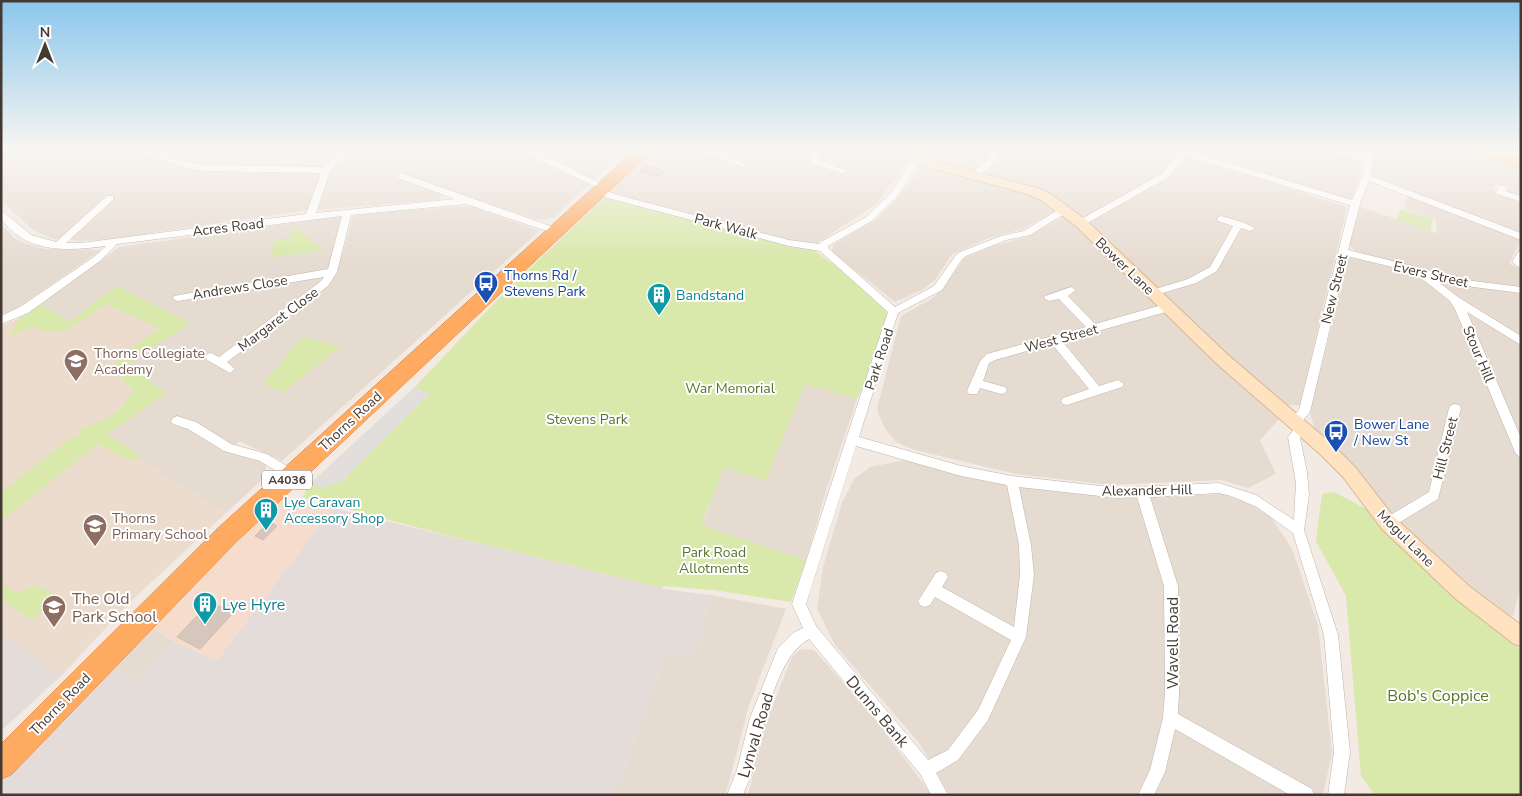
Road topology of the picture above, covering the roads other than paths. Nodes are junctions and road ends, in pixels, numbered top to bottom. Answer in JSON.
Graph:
{"nodes":[{"id":1,"x":320,"y":188,"type":"edge"},
{"id":2,"x":433,"y":188,"type":"edge"},
{"id":3,"x":599,"y":188,"type":"junction"},
{"id":4,"x":898,"y":188,"type":"edge"},
{"id":5,"x":1022,"y":188,"type":"edge"},
{"id":6,"x":1143,"y":188,"type":"edge"},
{"id":7,"x":1297,"y":188,"type":"edge"},
{"id":8,"x":1361,"y":188,"type":"edge"},
{"id":9,"x":1395,"y":188,"type":"edge"},
{"id":10,"x":1502,"y":188,"type":"dead end"},
{"id":11,"x":110,"y":198,"type":"dead end"},
{"id":12,"x":1521,"y":199,"type":"edge"},
{"id":13,"x":467,"y":201,"type":"junction"},
{"id":14,"x":1355,"y":204,"type":"junction"},
{"id":15,"x":1064,"y":210,"type":"junction"},
{"id":16,"x":1,"y":213,"type":"edge"},
{"id":17,"x":347,"y":213,"type":"junction"},
{"id":18,"x":310,"y":216,"type":"junction"},
{"id":19,"x":1221,"y":218,"type":"dead end"},
{"id":20,"x":1081,"y":224,"type":"junction"},
{"id":21,"x":1239,"y":224,"type":"junction"},
{"id":22,"x":1250,"y":228,"type":"dead end"},
{"id":23,"x":550,"y":229,"type":"junction"},
{"id":24,"x":1521,"y":237,"type":"edge"},
{"id":25,"x":115,"y":241,"type":"junction"},
{"id":26,"x":57,"y":246,"type":"junction"},
{"id":27,"x":823,"y":248,"type":"junction"},
{"id":28,"x":1343,"y":252,"type":"junction"},
{"id":29,"x":1521,"y":254,"type":"edge"},
{"id":30,"x":1521,"y":266,"type":"edge"},
{"id":31,"x":1417,"y":271,"type":"junction"},
{"id":32,"x":332,"y":272,"type":"junction"},
{"id":33,"x":1071,"y":290,"type":"dead end"},
{"id":34,"x":1521,"y":290,"type":"edge"},
{"id":35,"x":1153,"y":293,"type":"junction"},
{"id":36,"x":1061,"y":295,"type":"junction"},
{"id":37,"x":178,"y":298,"type":"dead end"},
{"id":38,"x":1049,"y":298,"type":"dead end"},
{"id":39,"x":1453,"y":298,"type":"junction"},
{"id":40,"x":1169,"y":307,"type":"junction"},
{"id":41,"x":893,"y":311,"type":"junction"},
{"id":42,"x":1,"y":320,"type":"edge"},
{"id":43,"x":1094,"y":329,"type":"junction"},
{"id":44,"x":1055,"y":340,"type":"junction"},
{"id":45,"x":1521,"y":341,"type":"edge"},
{"id":46,"x":230,"y":369,"type":"dead end"},
{"id":47,"x":1118,"y":384,"type":"dead end"},
{"id":48,"x":1001,"y":390,"type":"dead end"},
{"id":49,"x":1097,"y":391,"type":"junction"},
{"id":50,"x":1067,"y":401,"type":"dead end"},
{"id":51,"x":1455,"y":408,"type":"dead end"},
{"id":52,"x":177,"y":421,"type":"dead end"},
{"id":53,"x":1297,"y":426,"type":"junction"},
{"id":54,"x":853,"y":440,"type":"junction"},
{"id":55,"x":1521,"y":452,"type":"edge"},
{"id":56,"x":284,"y":470,"type":"junction"},
{"id":57,"x":1012,"y":481,"type":"junction"},
{"id":58,"x":1142,"y":492,"type":"junction"},
{"id":59,"x":1388,"y":522,"type":"junction"},
{"id":60,"x":1298,"y":530,"type":"junction"},
{"id":61,"x":942,"y":577,"type":"dead end"},
{"id":62,"x":811,"y":631,"type":"junction"},
{"id":63,"x":1520,"y":632,"type":"edge"},
{"id":64,"x":1018,"y":637,"type":"junction"},
{"id":65,"x":1170,"y":718,"type":"junction"},
{"id":66,"x":1,"y":746,"type":"edge"},
{"id":67,"x":1,"y":765,"type":"edge"},
{"id":68,"x":926,"y":770,"type":"junction"},
{"id":69,"x":734,"y":795,"type":"edge"},
{"id":70,"x":940,"y":795,"type":"edge"},
{"id":71,"x":1146,"y":795,"type":"edge"},
{"id":72,"x":1306,"y":795,"type":"edge"},
{"id":73,"x":1336,"y":795,"type":"edge"}],
"edges":[{"from":1,"to":18,"type":"street"},
{"from":2,"to":13,"type":"street","name":"Acres Road"},
{"from":3,"to":23,"type":"highway","name":"Thorns Road","number":"A4036"},
{"from":3,"to":27,"type":"street","name":"Park Walk"},
{"from":3,"to":67,"type":"highway","name":"Thorns Road","number":"A4036"},
{"from":4,"to":27,"type":"street"},
{"from":5,"to":15,"type":"street","name":"Bower Lane"},
{"from":6,"to":20,"type":"street"},
{"from":7,"to":14,"type":"street"},
{"from":8,"to":14,"type":"street","name":"New Street"},
{"from":9,"to":24,"type":"street"},
{"from":10,"to":12,"type":"street"},
{"from":11,"to":26,"type":"street"},
{"from":13,"to":17,"type":"street","name":"Acres Road"},
{"from":13,"to":23,"type":"street","name":"Acres Road"},
{"from":14,"to":28,"type":"street","name":"New Street"},
{"from":15,"to":20,"type":"street","name":"Bower Lane"},
{"from":15,"to":41,"type":"street"},
{"from":16,"to":26,"type":"street","name":"Acres Road"},
{"from":17,"to":18,"type":"street","name":"Acres Road"},
{"from":17,"to":32,"type":"street","name":"Margaret Close"},
{"from":18,"to":25,"type":"street","name":"Acres Road"},
{"from":19,"to":21,"type":"street"},
{"from":20,"to":35,"type":"street","name":"Bower Lane"},
{"from":21,"to":22,"type":"street"},
{"from":21,"to":35,"type":"street"},
{"from":23,"to":56,"type":"highway","name":"Thorns Road","number":"A4036"},
{"from":25,"to":26,"type":"street","name":"Acres Road"},
{"from":25,"to":42,"type":"street"},
{"from":27,"to":41,"type":"street","name":"Park Road"},
{"from":28,"to":31,"type":"street","name":"Evers Street"},
{"from":28,"to":53,"type":"street","name":"New Street"},
{"from":29,"to":30,"type":"street"},
{"from":31,"to":34,"type":"street","name":"Evers Street"},
{"from":31,"to":39,"type":"street","name":"Stour Hill"},
{"from":32,"to":37,"type":"street","name":"Andrews Close"},
{"from":32,"to":46,"type":"street","name":"Margaret Close"},
{"from":33,"to":36,"type":"street"},
{"from":35,"to":40,"type":"street","name":"Bower Lane"},
{"from":36,"to":38,"type":"street"},
{"from":36,"to":43,"type":"street"},
{"from":39,"to":45,"type":"street"},
{"from":39,"to":55,"type":"street","name":"Stour Hill"},
{"from":40,"to":43,"type":"street","name":"West Street"},
{"from":40,"to":53,"type":"street","name":"Bower Lane"},
{"from":41,"to":54,"type":"street","name":"Park Road"},
{"from":43,"to":44,"type":"street","name":"West Street"},
{"from":44,"to":48,"type":"street","name":"West Street"},
{"from":44,"to":49,"type":"street"},
{"from":47,"to":49,"type":"street"},
{"from":49,"to":50,"type":"street"},
{"from":51,"to":59,"type":"street","name":"Hill Street"},
{"from":52,"to":56,"type":"street"},
{"from":53,"to":59,"type":"street","name":"Mogul Lane"},
{"from":53,"to":60,"type":"street"},
{"from":54,"to":57,"type":"street","name":"Alexander Hill"},
{"from":54,"to":62,"type":"street","name":"Park Road"},
{"from":56,"to":66,"type":"highway","name":"Thorns Road","number":"A4036"},
{"from":57,"to":58,"type":"street","name":"Alexander Hill"},
{"from":57,"to":64,"type":"street"},
{"from":58,"to":60,"type":"street","name":"Alexander Hill"},
{"from":58,"to":65,"type":"street","name":"Wavell Road"},
{"from":59,"to":63,"type":"street","name":"Mogul Lane"},
{"from":60,"to":73,"type":"street"},
{"from":61,"to":64,"type":"street"},
{"from":62,"to":68,"type":"street","name":"Dunns Bank"},
{"from":62,"to":69,"type":"street","name":"Lynval Road"},
{"from":64,"to":68,"type":"street"},
{"from":65,"to":71,"type":"street","name":"Wavell Road"},
{"from":65,"to":72,"type":"street"},
{"from":68,"to":70,"type":"street","name":"Dunns Bank"}]}
